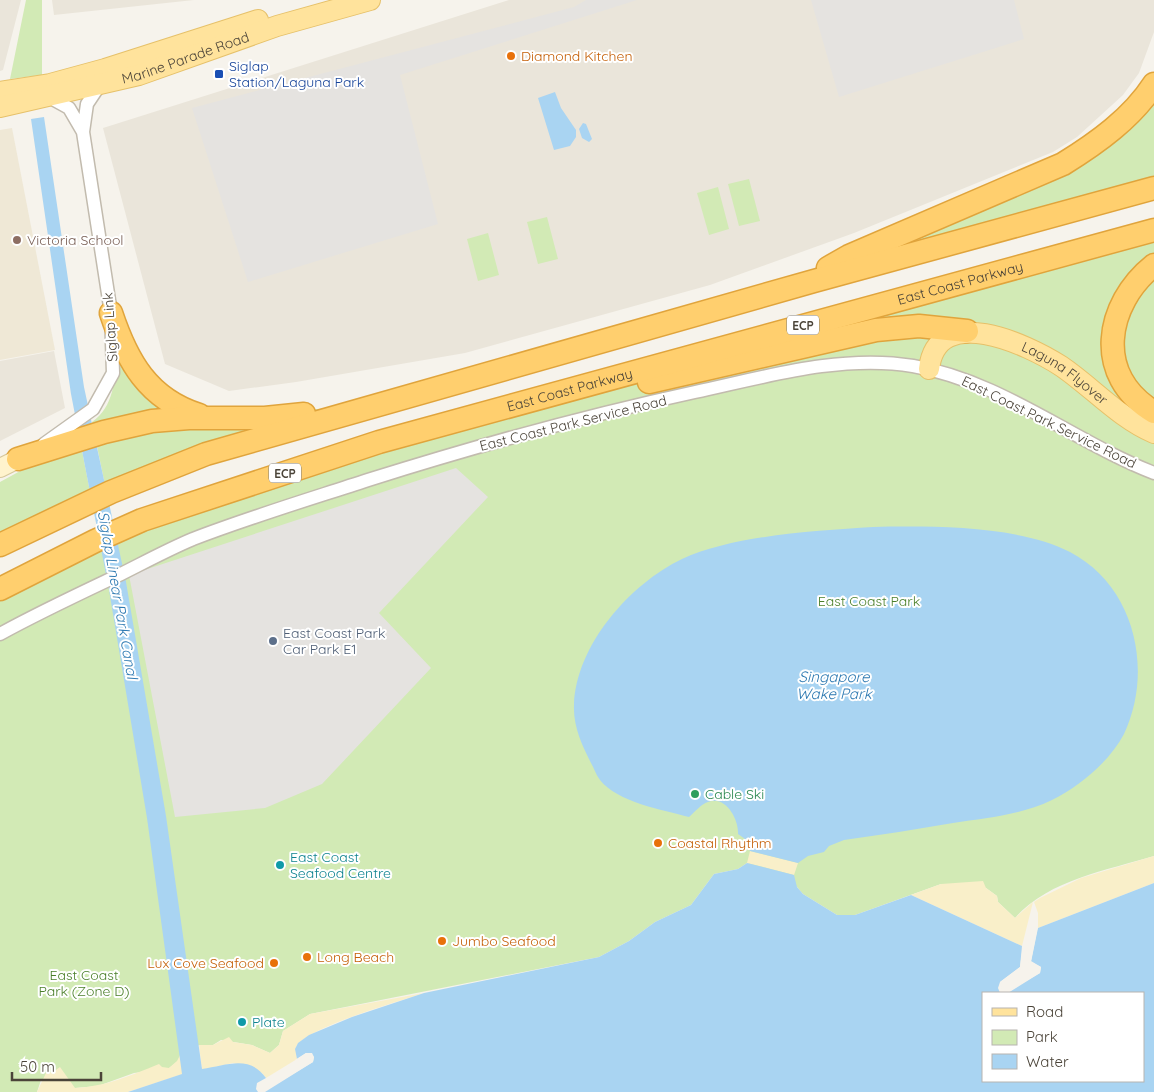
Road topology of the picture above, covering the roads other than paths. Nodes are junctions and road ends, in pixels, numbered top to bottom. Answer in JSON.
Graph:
{"nodes":[{"id":1,"x":326,"y":0,"type":"edge"},
{"id":2,"x":370,"y":0,"type":"edge"},
{"id":3,"x":1154,"y":84,"type":"edge"},
{"id":4,"x":99,"y":86,"type":"junction"},
{"id":5,"x":0,"y":92,"type":"edge"},
{"id":6,"x":49,"y":97,"type":"junction"},
{"id":7,"x":0,"y":107,"type":"edge"},
{"id":8,"x":83,"y":132,"type":"junction"},
{"id":9,"x":1154,"y":188,"type":"edge"},
{"id":10,"x":1154,"y":230,"type":"edge"},
{"id":11,"x":1154,"y":264,"type":"edge"},
{"id":12,"x":814,"y":280,"type":"junction"},
{"id":13,"x":111,"y":313,"type":"junction"},
{"id":14,"x":967,"y":331,"type":"junction"},
{"id":15,"x":929,"y":369,"type":"junction"},
{"id":16,"x":364,"y":408,"type":"junction"},
{"id":17,"x":1154,"y":412,"type":"edge"},
{"id":18,"x":211,"y":418,"type":"junction"},
{"id":19,"x":452,"y":421,"type":"junction"},
{"id":20,"x":1154,"y":433,"type":"edge"},
{"id":21,"x":69,"y":436,"type":"junction"},
{"id":22,"x":9,"y":464,"type":"edge"},
{"id":23,"x":1154,"y":473,"type":"edge"},
{"id":24,"x":0,"y":545,"type":"edge"},
{"id":25,"x":0,"y":589,"type":"edge"},
{"id":26,"x":0,"y":634,"type":"edge"}],
"edges":[{"from":1,"to":5,"type":"main road","name":"Marine Parade Road"},
{"from":2,"to":4,"type":"main road","name":"Marine Parade Road"},
{"from":3,"to":12,"type":"highway"},
{"from":4,"to":6,"type":"main road","name":"Marine Parade Road"},
{"from":4,"to":8,"type":"street","name":"Siglap Link"},
{"from":6,"to":7,"type":"main road","name":"Marine Parade Road"},
{"from":6,"to":8,"type":"street","name":"Siglap Link"},
{"from":8,"to":13,"type":"street","name":"Siglap Link"},
{"from":9,"to":12,"type":"highway"},
{"from":10,"to":19,"type":"highway","name":"East Coast Parkway","number":"ECP"},
{"from":11,"to":17,"type":"highway"},
{"from":12,"to":16,"type":"highway"},
{"from":13,"to":18,"type":"highway"},
{"from":13,"to":21,"type":"street","name":"Siglap Link"},
{"from":14,"to":15,"type":"main road"},
{"from":14,"to":19,"type":"highway"},
{"from":14,"to":20,"type":"main road","name":"Laguna Flyover"},
{"from":15,"to":23,"type":"street","name":"East Coast Park Service Road"},
{"from":15,"to":26,"type":"street","name":"East Coast Park Service Road"},
{"from":16,"to":18,"type":"highway"},
{"from":16,"to":24,"type":"highway"},
{"from":18,"to":21,"type":"highway"},
{"from":19,"to":25,"type":"highway","name":"East Coast Parkway","number":"ECP"},
{"from":21,"to":22,"type":"highway"}]}
